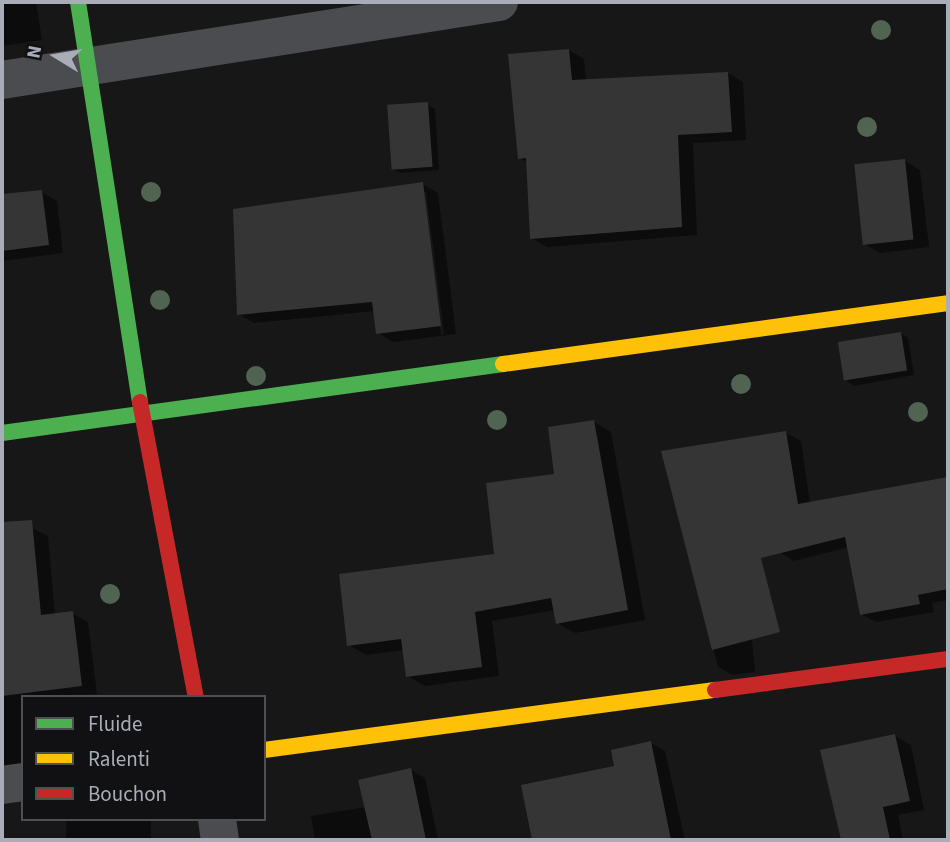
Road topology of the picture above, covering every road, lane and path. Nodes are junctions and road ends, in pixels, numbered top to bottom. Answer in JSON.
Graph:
{"nodes":[{"id":1,"x":78,"y":2,"type":"edge"},
{"id":2,"x":499,"y":2,"type":"edge"},
{"id":3,"x":89,"y":71,"type":"junction"},
{"id":4,"x":2,"y":80,"type":"edge"},
{"id":5,"x":948,"y":303,"type":"edge"},
{"id":6,"x":142,"y":415,"type":"junction"},
{"id":7,"x":2,"y":433,"type":"edge"},
{"id":8,"x":948,"y":659,"type":"edge"},
{"id":9,"x":196,"y":695,"type":"edge"},
{"id":10,"x":266,"y":750,"type":"edge"},
{"id":11,"x":21,"y":782,"type":"edge"},
{"id":12,"x":2,"y":785,"type":"edge"},
{"id":13,"x":217,"y":821,"type":"edge"},
{"id":14,"x":220,"y":840,"type":"edge"}],
"edges":[{"from":1,"to":3,"type":"street"},
{"from":2,"to":3,"type":"street"},
{"from":3,"to":4,"type":"street"},
{"from":3,"to":6,"type":"street"},
{"from":5,"to":6,"type":"street"},
{"from":6,"to":7,"type":"street"},
{"from":6,"to":9,"type":"street"},
{"from":8,"to":10,"type":"street"},
{"from":11,"to":12,"type":"street"},
{"from":13,"to":14,"type":"street"}]}
